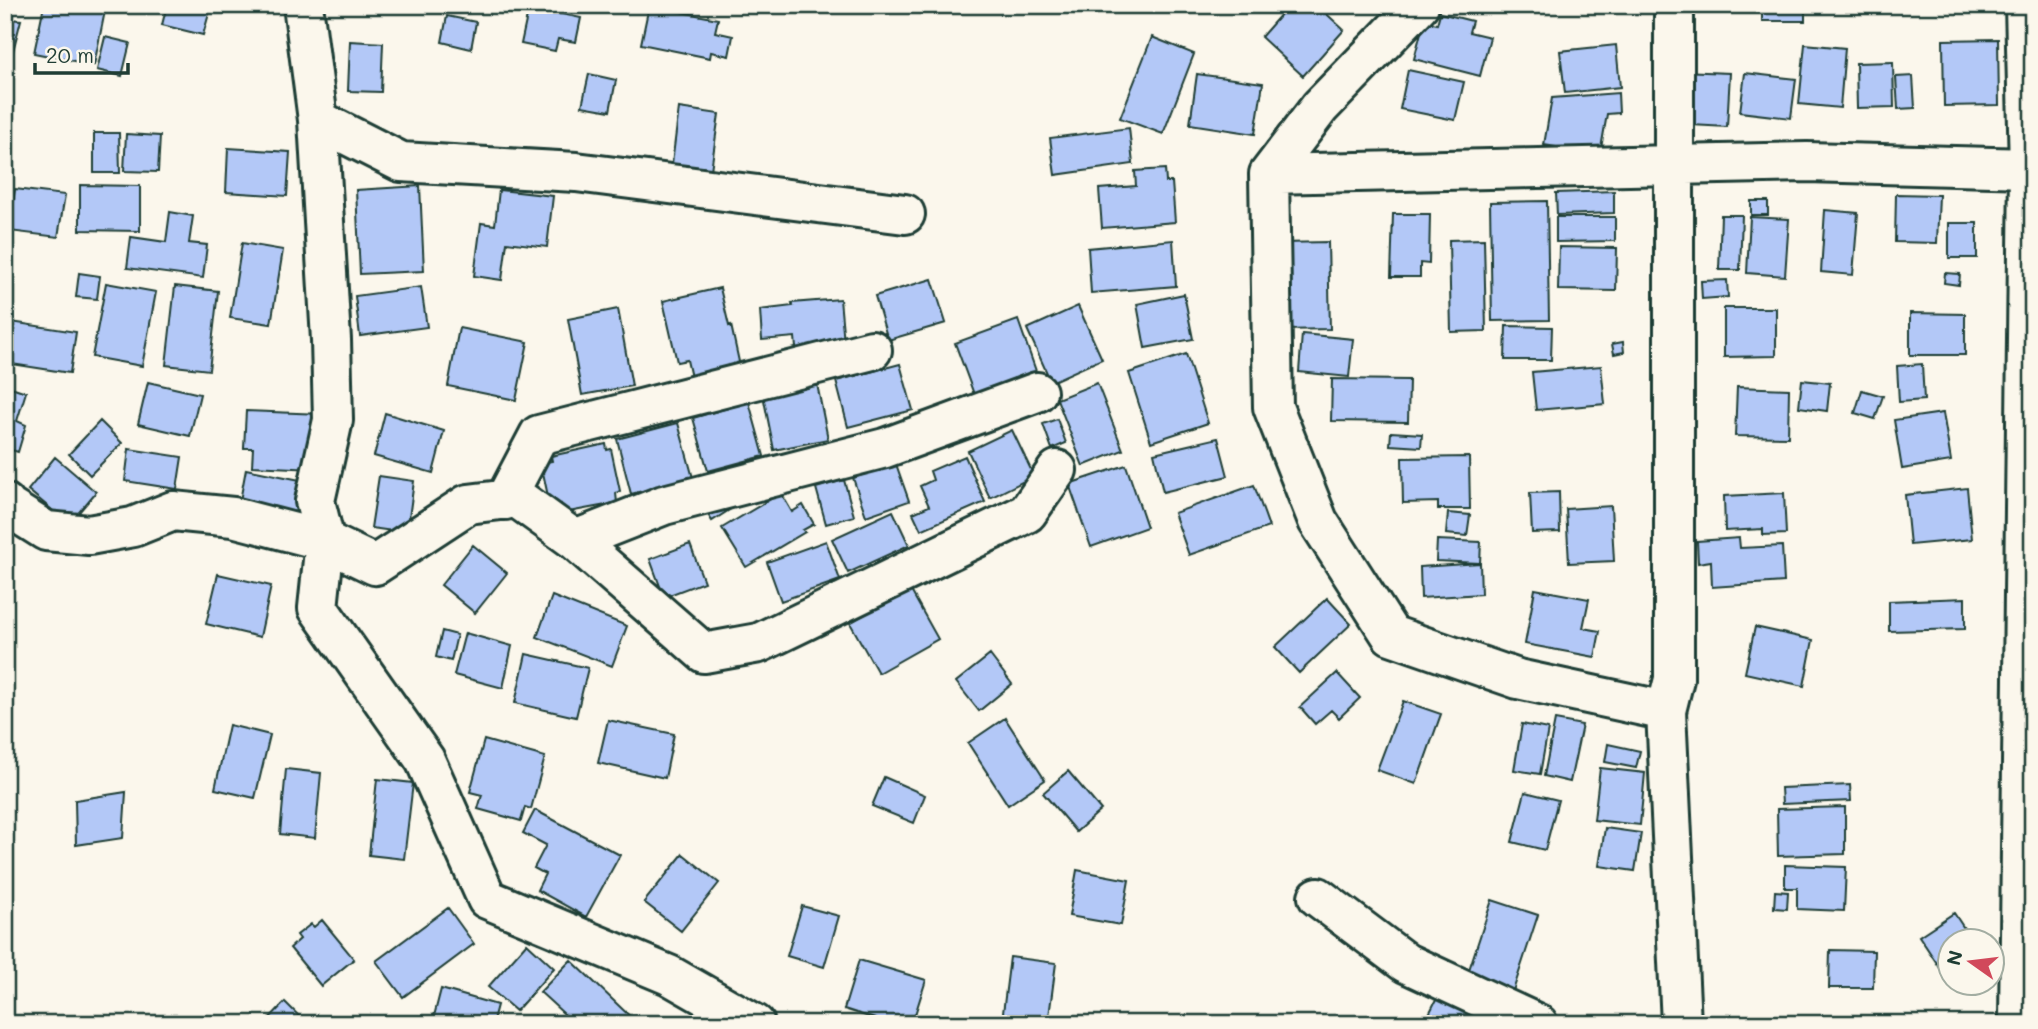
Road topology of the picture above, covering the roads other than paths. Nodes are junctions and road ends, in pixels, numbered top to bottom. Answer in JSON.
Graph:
{"nodes":[{"id":1,"x":303,"y":5,"type":"edge"},
{"id":2,"x":1419,"y":5,"type":"edge"},
{"id":3,"x":1674,"y":5,"type":"edge"},
{"id":4,"x":2025,"y":5,"type":"edge"},
{"id":5,"x":318,"y":120,"type":"junction"},
{"id":6,"x":1674,"y":165,"type":"junction"},
{"id":7,"x":2029,"y":168,"type":"junction"},
{"id":8,"x":1269,"y":174,"type":"junction"},
{"id":9,"x":905,"y":214,"type":"dead end"},
{"id":10,"x":872,"y":350,"type":"dead end"},
{"id":11,"x":1037,"y":392,"type":"dead end"},
{"id":12,"x":1057,"y":470,"type":"dead end"},
{"id":13,"x":505,"y":499,"type":"junction"},
{"id":14,"x":5,"y":503,"type":"edge"},
{"id":15,"x":575,"y":540,"type":"junction"},
{"id":16,"x":325,"y":541,"type":"junction"},
{"id":17,"x":1666,"y":711,"type":"junction"},
{"id":18,"x":1318,"y":897,"type":"dead end"},
{"id":19,"x":2019,"y":1020,"type":"dead end"},
{"id":20,"x":755,"y":1024,"type":"edge"},
{"id":21,"x":1538,"y":1024,"type":"edge"},
{"id":22,"x":1681,"y":1024,"type":"edge"}],
"edges":[{"from":1,"to":5,"type":"street"},
{"from":2,"to":8,"type":"street"},
{"from":3,"to":6,"type":"street"},
{"from":4,"to":7,"type":"street"},
{"from":5,"to":9,"type":"street"},
{"from":5,"to":16,"type":"street"},
{"from":6,"to":7,"type":"street"},
{"from":6,"to":8,"type":"street"},
{"from":6,"to":17,"type":"street"},
{"from":7,"to":19,"type":"street"},
{"from":8,"to":17,"type":"street"},
{"from":10,"to":13,"type":"street"},
{"from":11,"to":15,"type":"street"},
{"from":12,"to":15,"type":"street"},
{"from":13,"to":15,"type":"street"},
{"from":13,"to":16,"type":"street"},
{"from":14,"to":16,"type":"street"},
{"from":16,"to":20,"type":"street"},
{"from":17,"to":22,"type":"street"},
{"from":18,"to":21,"type":"street"}]}
